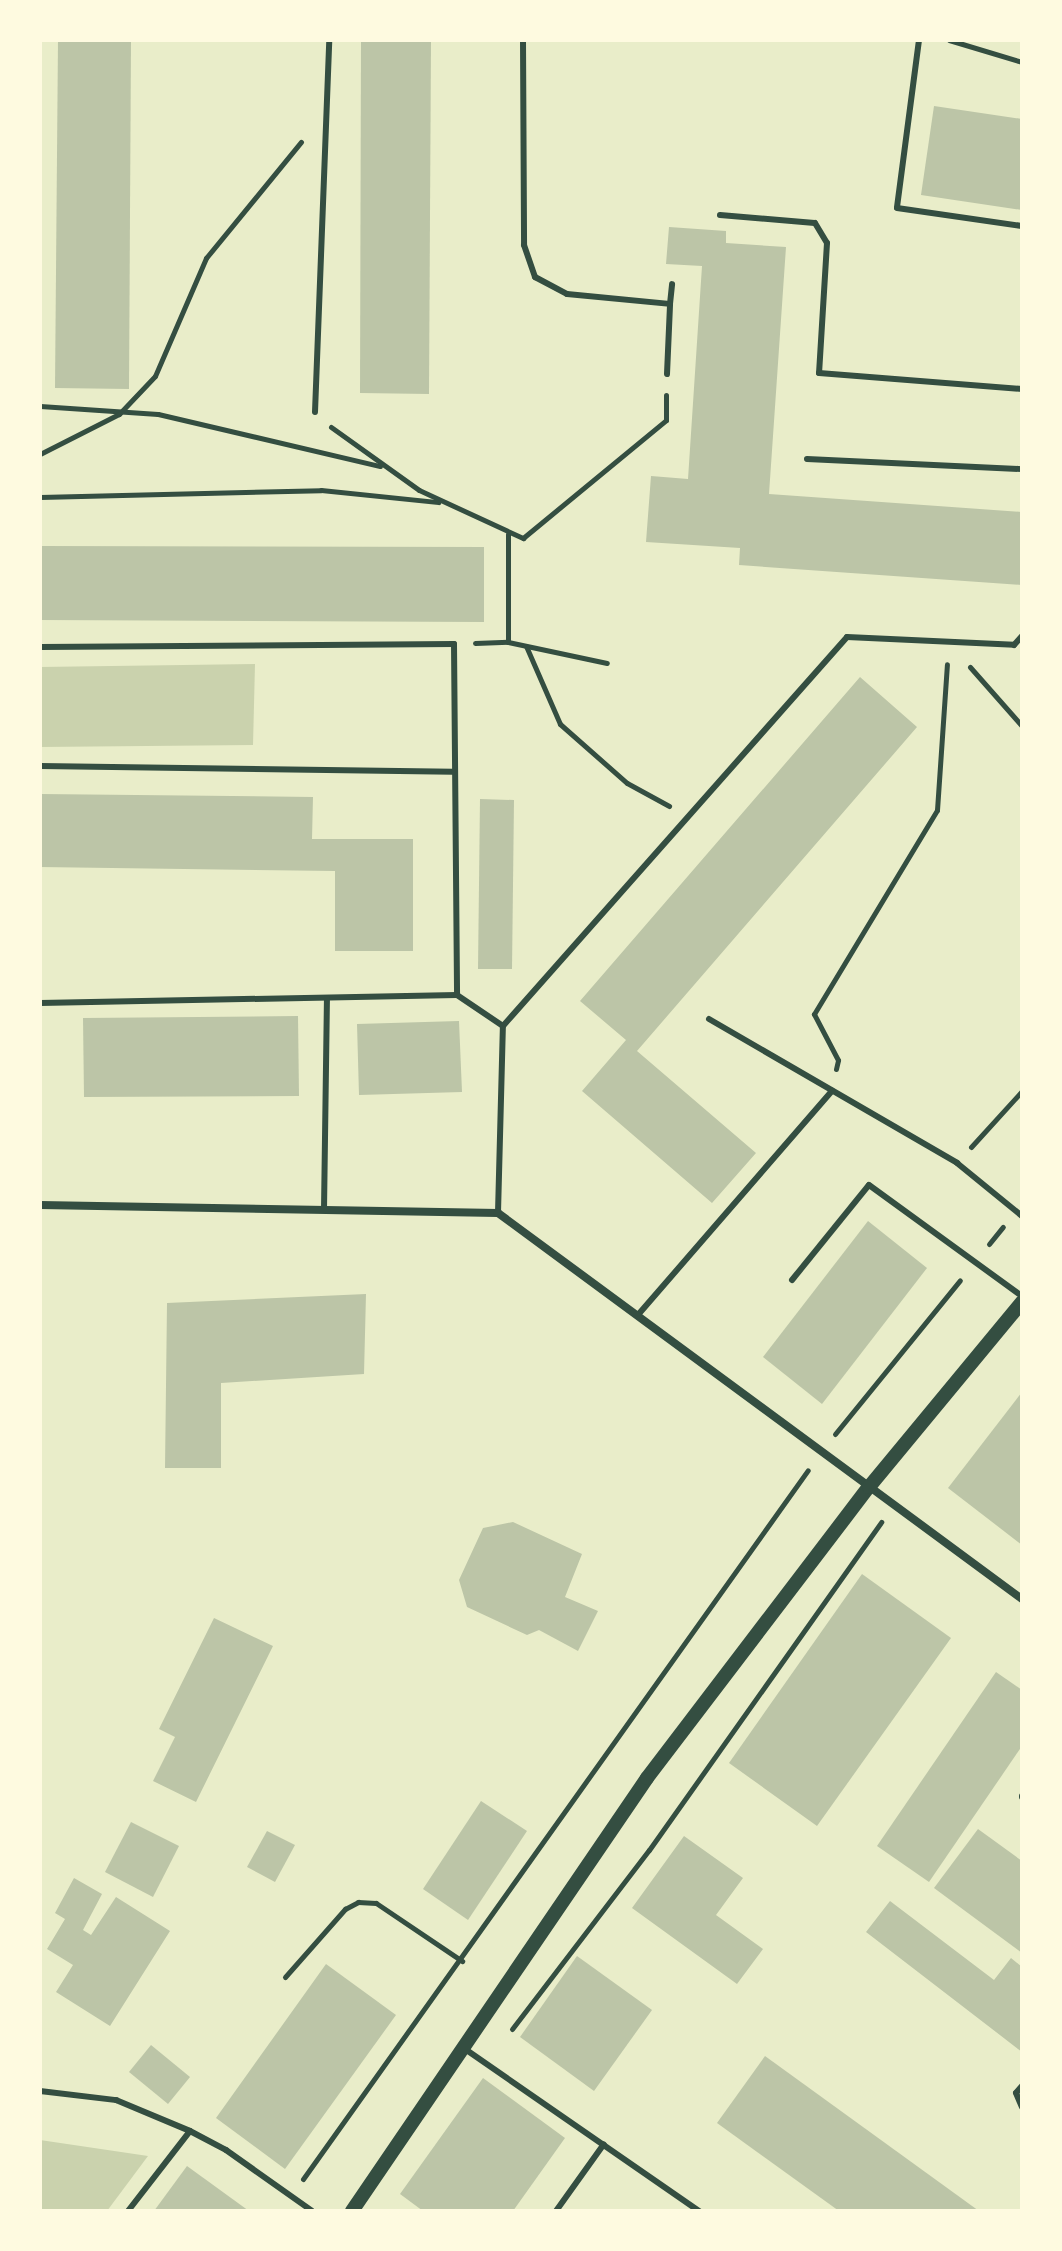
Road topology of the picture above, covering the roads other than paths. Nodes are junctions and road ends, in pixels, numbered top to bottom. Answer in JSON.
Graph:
{"nodes":[{"id":1,"x":329,"y":40,"type":"edge"},
{"id":2,"x":523,"y":40,"type":"edge"},
{"id":3,"x":919,"y":40,"type":"edge"},
{"id":4,"x":720,"y":215,"type":"dead end"},
{"id":5,"x":1022,"y":226,"type":"edge"},
{"id":6,"x":672,"y":284,"type":"dead end"},
{"id":7,"x":670,"y":304,"type":"junction"},
{"id":8,"x":667,"y":374,"type":"road end"},
{"id":9,"x":1022,"y":389,"type":"edge"},
{"id":10,"x":315,"y":412,"type":"road end"},
{"id":11,"x":807,"y":459,"type":"dead end"},
{"id":12,"x":1022,"y":469,"type":"edge"},
{"id":13,"x":1022,"y":636,"type":"edge"},
{"id":14,"x":40,"y":647,"type":"edge"},
{"id":15,"x":40,"y":766,"type":"edge"},
{"id":16,"x":453,"y":772,"type":"junction"},
{"id":17,"x":457,"y":995,"type":"junction"},
{"id":18,"x":327,"y":998,"type":"junction"},
{"id":19,"x":40,"y":1003,"type":"edge"},
{"id":20,"x":709,"y":1019,"type":"dead end"},
{"id":21,"x":503,"y":1026,"type":"junction"},
{"id":22,"x":832,"y":1091,"type":"junction"},
{"id":23,"x":40,"y":1205,"type":"edge"},
{"id":24,"x":324,"y":1210,"type":"junction"},
{"id":25,"x":498,"y":1213,"type":"junction"},
{"id":26,"x":1019,"y":1214,"type":"edge"},
{"id":27,"x":792,"y":1280,"type":"dead end"},
{"id":28,"x":1022,"y":1299,"type":"edge"},
{"id":29,"x":637,"y":1316,"type":"junction"},
{"id":30,"x":869,"y":1487,"type":"junction"},
{"id":31,"x":1022,"y":1599,"type":"edge"},
{"id":32,"x":465,"y":2049,"type":"junction"},
{"id":33,"x":1022,"y":2086,"type":"edge"},
{"id":34,"x":40,"y":2091,"type":"edge"},
{"id":35,"x":1022,"y":2107,"type":"edge"},
{"id":36,"x":190,"y":2131,"type":"junction"},
{"id":37,"x":604,"y":2144,"type":"junction"},
{"id":38,"x":128,"y":2211,"type":"edge"},
{"id":39,"x":312,"y":2211,"type":"edge"},
{"id":40,"x":352,"y":2211,"type":"edge"},
{"id":41,"x":556,"y":2211,"type":"edge"},
{"id":42,"x":699,"y":2211,"type":"edge"}],
"edges":[{"from":1,"to":10,"type":"lane"},
{"from":2,"to":7,"type":"lane"},
{"from":3,"to":5,"type":"lane"},
{"from":4,"to":9,"type":"lane"},
{"from":6,"to":7,"type":"lane"},
{"from":7,"to":8,"type":"lane"},
{"from":11,"to":12,"type":"lane"},
{"from":13,"to":21,"type":"lane"},
{"from":14,"to":16,"type":"lane"},
{"from":15,"to":16,"type":"lane"},
{"from":16,"to":17,"type":"lane"},
{"from":17,"to":18,"type":"lane"},
{"from":17,"to":21,"type":"lane"},
{"from":18,"to":19,"type":"lane"},
{"from":18,"to":24,"type":"lane"},
{"from":20,"to":22,"type":"lane"},
{"from":21,"to":25,"type":"lane"},
{"from":22,"to":26,"type":"lane"},
{"from":22,"to":29,"type":"lane"},
{"from":23,"to":24,"type":"street"},
{"from":24,"to":25,"type":"street"},
{"from":25,"to":29,"type":"street"},
{"from":27,"to":28,"type":"lane"},
{"from":28,"to":30,"type":"street"},
{"from":29,"to":30,"type":"street"},
{"from":30,"to":31,"type":"street"},
{"from":30,"to":32,"type":"street"},
{"from":32,"to":37,"type":"lane"},
{"from":32,"to":40,"type":"street"},
{"from":33,"to":35,"type":"lane"},
{"from":34,"to":36,"type":"lane"},
{"from":36,"to":38,"type":"lane"},
{"from":36,"to":39,"type":"lane"},
{"from":37,"to":41,"type":"lane"},
{"from":37,"to":42,"type":"lane"}]}
